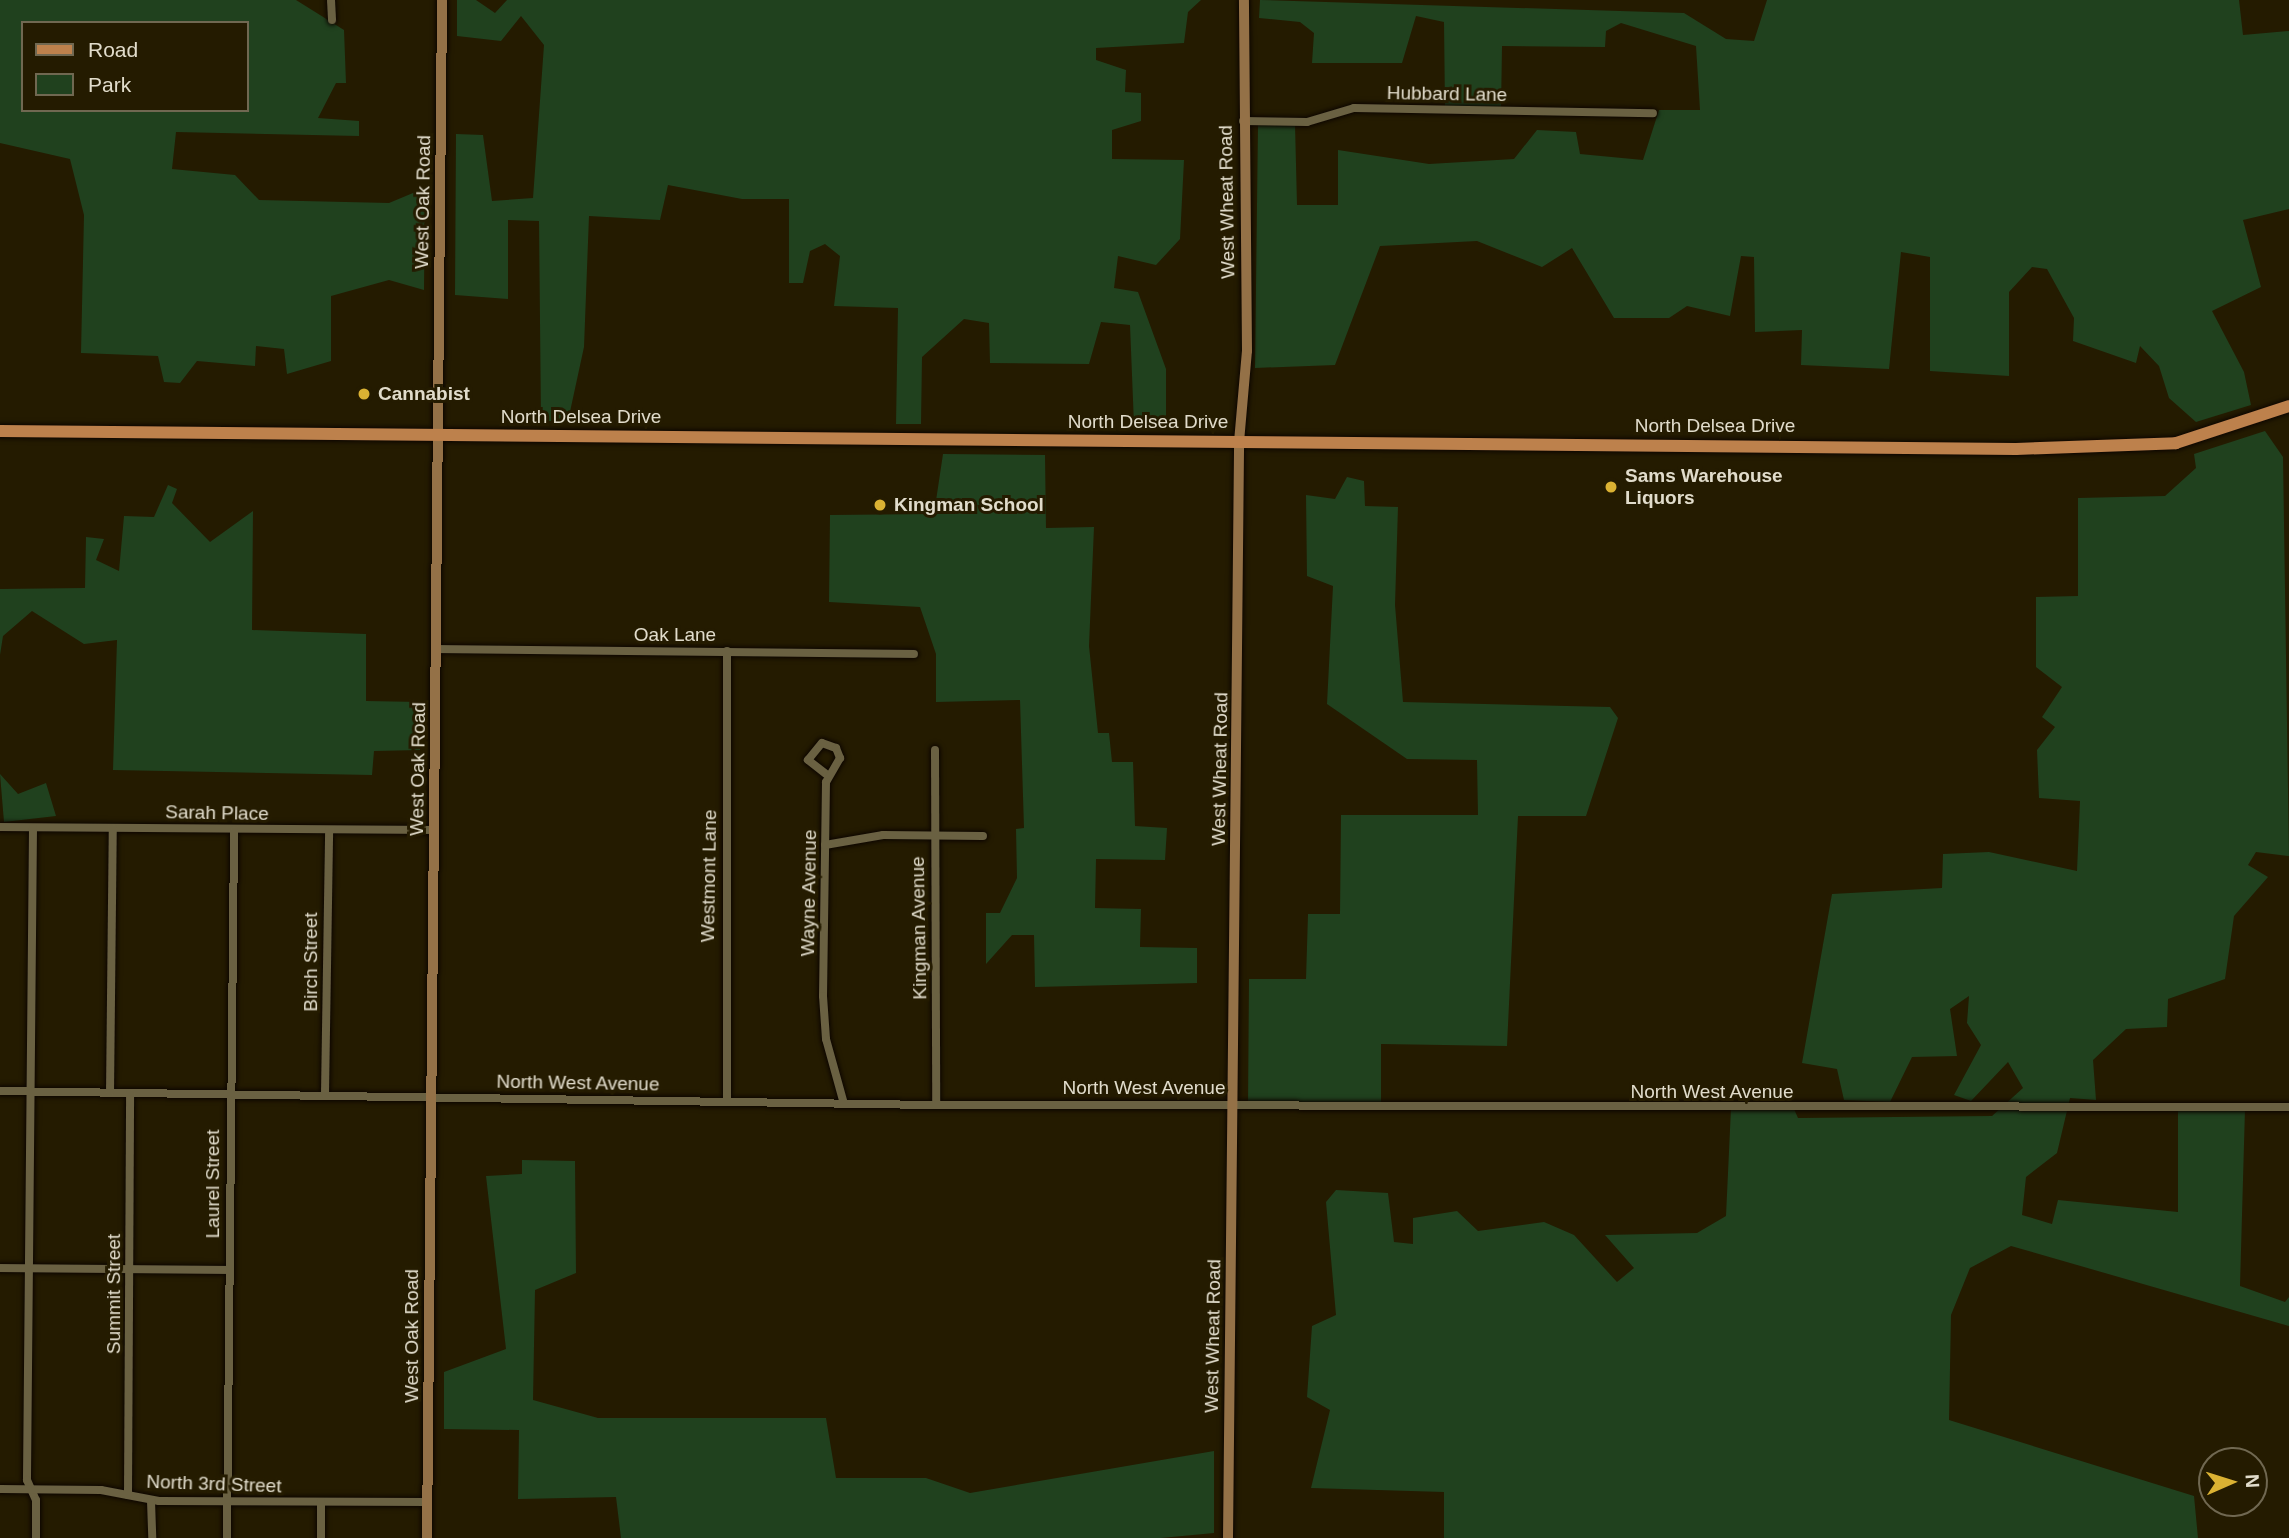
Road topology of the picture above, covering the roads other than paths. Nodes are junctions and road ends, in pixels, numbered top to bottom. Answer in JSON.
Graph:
{"nodes":[{"id":1,"x":331,"y":0,"type":"edge"},
{"id":2,"x":442,"y":0,"type":"edge"},
{"id":3,"x":1244,"y":0,"type":"edge"},
{"id":4,"x":332,"y":20,"type":"dead end"},
{"id":5,"x":1653,"y":113,"type":"dead end"},
{"id":6,"x":1243,"y":121,"type":"junction"},
{"id":7,"x":2289,"y":406,"type":"edge"},
{"id":8,"x":0,"y":431,"type":"edge"},
{"id":9,"x":438,"y":435,"type":"junction"},
{"id":10,"x":1239,"y":442,"type":"junction"},
{"id":11,"x":436,"y":649,"type":"junction"},
{"id":12,"x":727,"y":651,"type":"junction"},
{"id":13,"x":914,"y":654,"type":"dead end"},
{"id":14,"x":935,"y":750,"type":"dead end"},
{"id":15,"x":826,"y":774,"type":"dead end"},
{"id":16,"x":0,"y":827,"type":"edge"},
{"id":17,"x":33,"y":828,"type":"junction"},
{"id":18,"x":113,"y":828,"type":"junction"},
{"id":19,"x":234,"y":830,"type":"junction"},
{"id":20,"x":328,"y":830,"type":"junction"},
{"id":21,"x":434,"y":830,"type":"junction"},
{"id":22,"x":984,"y":836,"type":"dead end"},
{"id":23,"x":934,"y":838,"type":"junction"},
{"id":24,"x":825,"y":845,"type":"junction"},
{"id":25,"x":0,"y":1091,"type":"edge"},
{"id":26,"x":30,"y":1092,"type":"junction"},
{"id":27,"x":110,"y":1093,"type":"junction"},
{"id":28,"x":130,"y":1093,"type":"junction"},
{"id":29,"x":230,"y":1093,"type":"junction"},
{"id":30,"x":325,"y":1094,"type":"junction"},
{"id":31,"x":431,"y":1096,"type":"junction"},
{"id":32,"x":727,"y":1102,"type":"junction"},
{"id":33,"x":844,"y":1104,"type":"junction"},
{"id":34,"x":1233,"y":1104,"type":"junction"},
{"id":35,"x":936,"y":1105,"type":"junction"},
{"id":36,"x":2289,"y":1107,"type":"edge"},
{"id":37,"x":0,"y":1268,"type":"edge"},
{"id":38,"x":29,"y":1269,"type":"junction"},
{"id":39,"x":130,"y":1270,"type":"junction"},
{"id":40,"x":229,"y":1270,"type":"junction"},
{"id":41,"x":0,"y":1489,"type":"edge"},
{"id":42,"x":30,"y":1489,"type":"junction"},
{"id":43,"x":128,"y":1495,"type":"junction"},
{"id":44,"x":151,"y":1501,"type":"junction"},
{"id":45,"x":227,"y":1502,"type":"junction"},
{"id":46,"x":321,"y":1502,"type":"junction"},
{"id":47,"x":428,"y":1502,"type":"junction"},
{"id":48,"x":36,"y":1538,"type":"edge"},
{"id":49,"x":152,"y":1538,"type":"edge"},
{"id":50,"x":227,"y":1538,"type":"edge"},
{"id":51,"x":321,"y":1538,"type":"edge"},
{"id":52,"x":427,"y":1538,"type":"edge"},
{"id":53,"x":1228,"y":1538,"type":"edge"}],
"edges":[{"from":1,"to":4,"type":"street"},
{"from":2,"to":9,"type":"street","name":"West Oak Road"},
{"from":3,"to":6,"type":"street","name":"West Wheat Road"},
{"from":5,"to":6,"type":"street","name":"Hubbard Lane"},
{"from":6,"to":10,"type":"street","name":"West Wheat Road"},
{"from":7,"to":10,"type":"main road","name":"North Delsea Drive"},
{"from":8,"to":9,"type":"main road","name":"North Delsea Drive"},
{"from":9,"to":10,"type":"main road","name":"North Delsea Drive"},
{"from":9,"to":11,"type":"street","name":"West Oak Road"},
{"from":10,"to":34,"type":"street","name":"West Wheat Road"},
{"from":11,"to":12,"type":"street","name":"Oak Lane"},
{"from":11,"to":21,"type":"street","name":"West Oak Road"},
{"from":12,"to":13,"type":"street","name":"Oak Lane"},
{"from":12,"to":32,"type":"street","name":"Westmont Lane"},
{"from":14,"to":23,"type":"street","name":"Kingman Avenue"},
{"from":15,"to":24,"type":"street","name":"Wayne Avenue"},
{"from":16,"to":17,"type":"street","name":"Sarah Place"},
{"from":17,"to":18,"type":"street","name":"Sarah Place"},
{"from":17,"to":26,"type":"street"},
{"from":18,"to":19,"type":"street","name":"Sarah Place"},
{"from":18,"to":27,"type":"street"},
{"from":19,"to":20,"type":"street","name":"Sarah Place"},
{"from":19,"to":29,"type":"street","name":"Laurel Street"},
{"from":20,"to":21,"type":"street","name":"Sarah Place"},
{"from":20,"to":30,"type":"street","name":"Birch Street"},
{"from":21,"to":31,"type":"street","name":"West Oak Road"},
{"from":22,"to":23,"type":"street"},
{"from":23,"to":24,"type":"street"},
{"from":23,"to":35,"type":"street","name":"Kingman Avenue"},
{"from":24,"to":33,"type":"street","name":"Wayne Avenue"},
{"from":25,"to":26,"type":"street","name":"North West Avenue"},
{"from":26,"to":27,"type":"street","name":"North West Avenue"},
{"from":26,"to":38,"type":"street"},
{"from":27,"to":28,"type":"street","name":"North West Avenue"},
{"from":28,"to":29,"type":"street","name":"North West Avenue"},
{"from":28,"to":39,"type":"street","name":"Summit Street"},
{"from":29,"to":30,"type":"street","name":"North West Avenue"},
{"from":29,"to":40,"type":"street","name":"Laurel Street"},
{"from":30,"to":31,"type":"street","name":"North West Avenue"},
{"from":31,"to":32,"type":"street","name":"North West Avenue"},
{"from":31,"to":47,"type":"street","name":"West Oak Road"},
{"from":32,"to":33,"type":"street","name":"North West Avenue"},
{"from":33,"to":35,"type":"street","name":"North West Avenue"},
{"from":34,"to":35,"type":"street","name":"North West Avenue"},
{"from":34,"to":36,"type":"street","name":"North West Avenue"},
{"from":34,"to":53,"type":"street","name":"West Wheat Road"},
{"from":37,"to":38,"type":"street"},
{"from":38,"to":39,"type":"street"},
{"from":38,"to":42,"type":"street"},
{"from":39,"to":40,"type":"street"},
{"from":39,"to":43,"type":"street","name":"Summit Street"},
{"from":40,"to":45,"type":"street","name":"Laurel Street"},
{"from":41,"to":42,"type":"street","name":"North 3rd Street"},
{"from":42,"to":43,"type":"street","name":"North 3rd Street"},
{"from":42,"to":48,"type":"street"},
{"from":43,"to":44,"type":"street","name":"North 3rd Street"},
{"from":44,"to":45,"type":"street","name":"North 3rd Street"},
{"from":44,"to":49,"type":"street"},
{"from":45,"to":46,"type":"street","name":"North 3rd Street"},
{"from":45,"to":50,"type":"street","name":"Laurel Street"},
{"from":46,"to":47,"type":"street","name":"North 3rd Street"},
{"from":46,"to":51,"type":"street"},
{"from":47,"to":52,"type":"street","name":"West Oak Road"}]}
